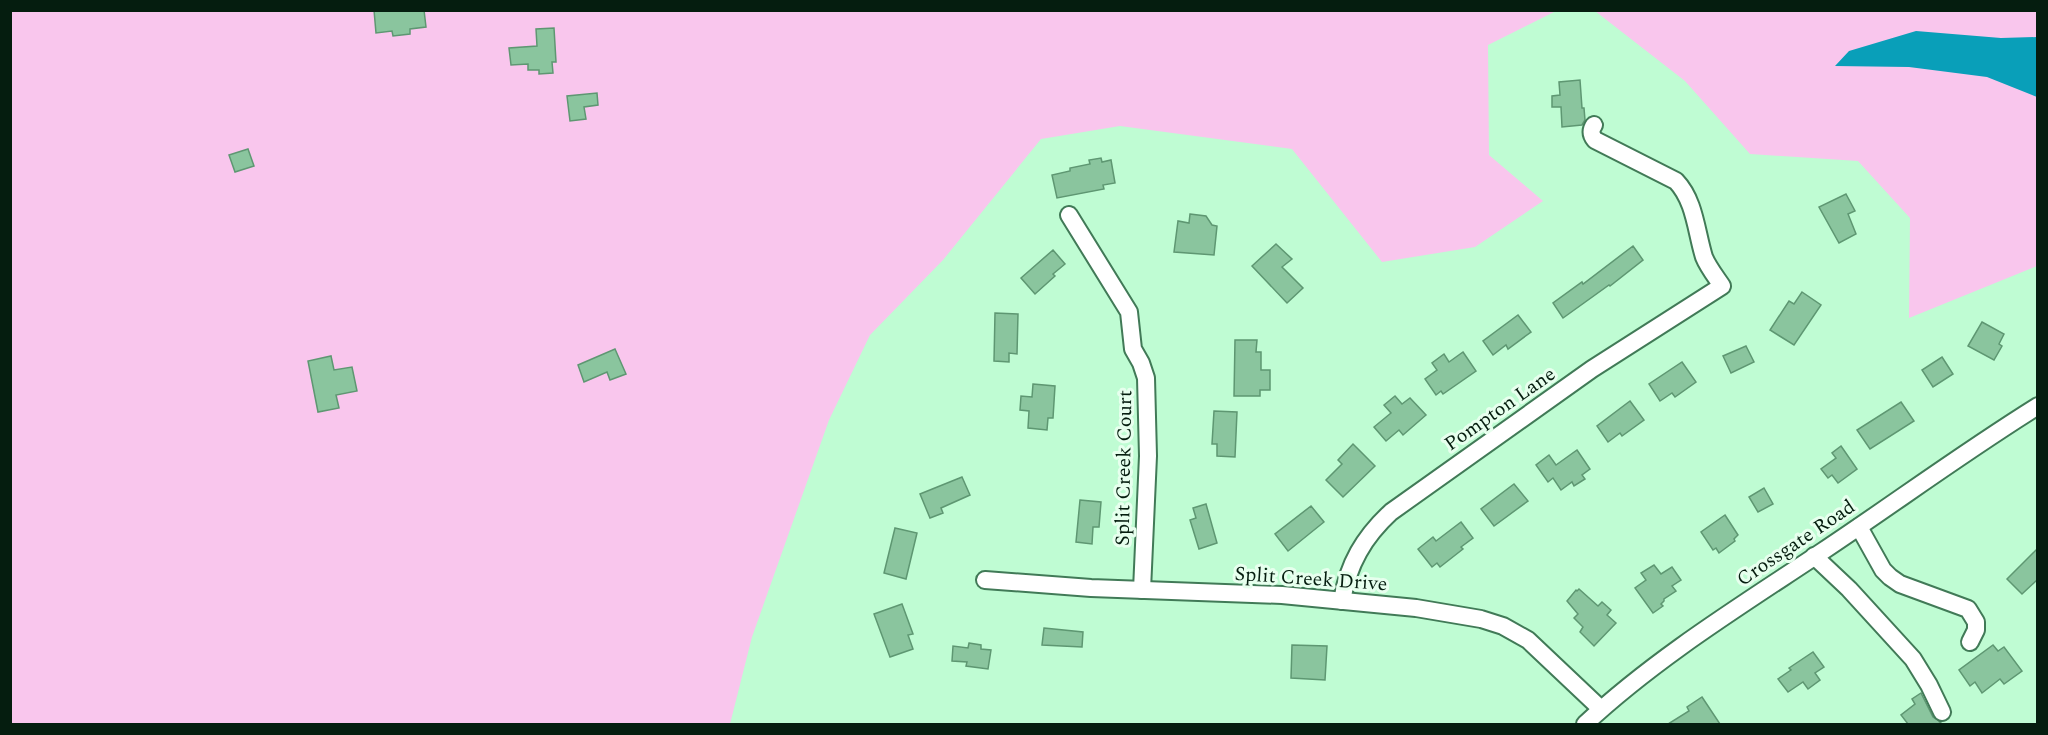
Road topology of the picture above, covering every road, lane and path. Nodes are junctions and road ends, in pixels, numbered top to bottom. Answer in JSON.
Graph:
{"nodes":[{"id":1,"x":1594,"y":125,"type":"dead end"},
{"id":2,"x":1069,"y":214,"type":"dead end"},
{"id":3,"x":2037,"y":406,"type":"edge"},
{"id":4,"x":1859,"y":527,"type":"junction"},
{"id":5,"x":1814,"y":556,"type":"junction"},
{"id":6,"x":985,"y":580,"type":"dead end"},
{"id":7,"x":1142,"y":590,"type":"junction"},
{"id":8,"x":1342,"y":601,"type":"junction"},
{"id":9,"x":1970,"y":642,"type":"dead end"},
{"id":10,"x":1601,"y":709,"type":"junction"},
{"id":11,"x":1942,"y":712,"type":"dead end"},
{"id":12,"x":1585,"y":724,"type":"edge"}],
"edges":[{"from":1,"to":8,"type":"street","name":"Pompton Lane"},
{"from":2,"to":7,"type":"street","name":"Split Creek Court"},
{"from":3,"to":4,"type":"street","name":"Crossgate Road"},
{"from":4,"to":5,"type":"street","name":"Crossgate Road"},
{"from":4,"to":9,"type":"street"},
{"from":5,"to":10,"type":"street","name":"Crossgate Road"},
{"from":5,"to":11,"type":"street"},
{"from":6,"to":7,"type":"street","name":"Split Creek Drive"},
{"from":7,"to":8,"type":"street","name":"Split Creek Drive"},
{"from":8,"to":10,"type":"street","name":"Split Creek Drive"},
{"from":10,"to":12,"type":"street","name":"Crossgate Road"}]}
